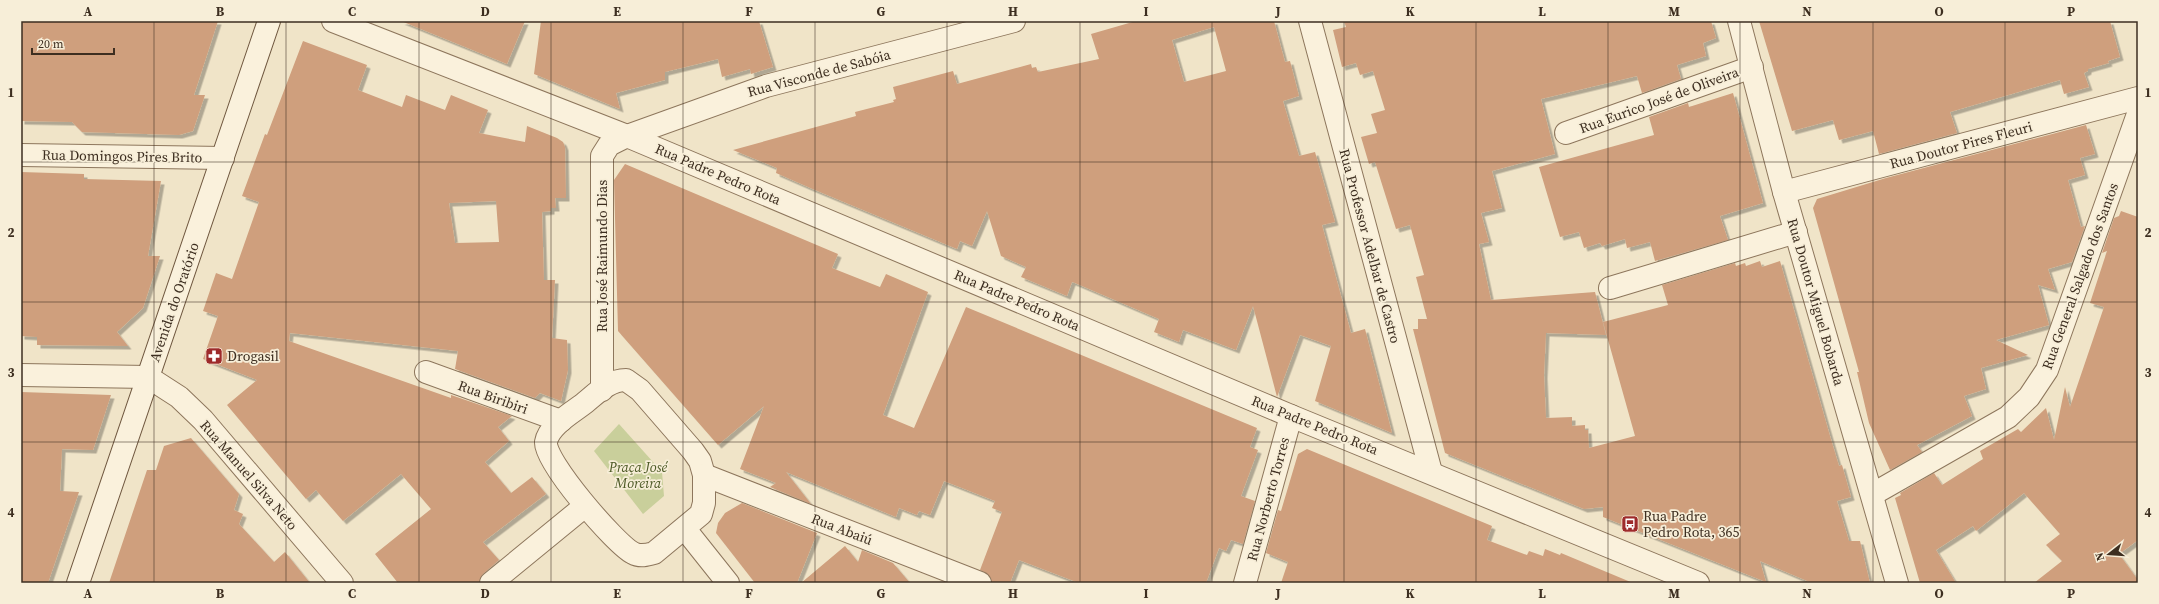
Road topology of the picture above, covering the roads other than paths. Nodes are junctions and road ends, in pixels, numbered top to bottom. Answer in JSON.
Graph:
{"nodes":[{"id":1,"x":269,"y":21,"type":"edge"},
{"id":2,"x":333,"y":21,"type":"edge"},
{"id":3,"x":1014,"y":21,"type":"edge"},
{"id":4,"x":1310,"y":21,"type":"edge"},
{"id":5,"x":1739,"y":21,"type":"edge"},
{"id":6,"x":1752,"y":67,"type":"junction"},
{"id":7,"x":2138,"y":98,"type":"edge"},
{"id":8,"x":2138,"y":114,"type":"edge"},
{"id":9,"x":1566,"y":133,"type":"dead end"},
{"id":10,"x":627,"y":136,"type":"junction"},
{"id":11,"x":21,"y":155,"type":"edge"},
{"id":12,"x":223,"y":158,"type":"junction"},
{"id":13,"x":1784,"y":192,"type":"junction"},
{"id":14,"x":1796,"y":232,"type":"junction"},
{"id":15,"x":1610,"y":288,"type":"dead end"},
{"id":16,"x":426,"y":372,"type":"dead end"},
{"id":17,"x":21,"y":375,"type":"edge"},
{"id":18,"x":148,"y":377,"type":"junction"},
{"id":19,"x":602,"y":390,"type":"junction"},
{"id":20,"x":1291,"y":416,"type":"junction"},
{"id":21,"x":561,"y":421,"type":"junction"},
{"id":22,"x":1431,"y":472,"type":"junction"},
{"id":23,"x":704,"y":475,"type":"junction"},
{"id":24,"x":1873,"y":494,"type":"junction"},
{"id":25,"x":585,"y":506,"type":"junction"},
{"id":26,"x":685,"y":529,"type":"junction"},
{"id":27,"x":78,"y":583,"type":"edge"},
{"id":28,"x":342,"y":583,"type":"edge"},
{"id":29,"x":491,"y":583,"type":"edge"},
{"id":30,"x":728,"y":583,"type":"edge"},
{"id":31,"x":980,"y":583,"type":"edge"},
{"id":32,"x":1245,"y":583,"type":"edge"},
{"id":33,"x":1698,"y":583,"type":"edge"},
{"id":34,"x":1897,"y":583,"type":"edge"}],
"edges":[{"from":1,"to":12,"type":"street","name":"Avenida do Oratório"},
{"from":2,"to":10,"type":"street","name":"Rua Padre Pedro Rota"},
{"from":3,"to":10,"type":"street","name":"Rua Visconde de Sabóia"},
{"from":4,"to":22,"type":"street","name":"Rua Professor Adelbar de Castro"},
{"from":5,"to":6,"type":"street","name":"Rua Doutor Miguel Bobarda"},
{"from":6,"to":9,"type":"street","name":"Rua Eurico José de Oliveira"},
{"from":6,"to":13,"type":"street","name":"Rua Doutor Miguel Bobarda"},
{"from":7,"to":13,"type":"street","name":"Rua Doutor Pires Fleuri"},
{"from":8,"to":24,"type":"street","name":"Rua General Salgado dos Santos"},
{"from":10,"to":19,"type":"street","name":"Rua José Raimundo Dias"},
{"from":10,"to":20,"type":"street","name":"Rua Padre Pedro Rota"},
{"from":11,"to":12,"type":"street","name":"Rua Domingos Pires Brito"},
{"from":12,"to":18,"type":"street","name":"Avenida do Oratório"},
{"from":13,"to":14,"type":"street","name":"Rua Doutor Miguel Bobarda"},
{"from":14,"to":15,"type":"street"},
{"from":14,"to":24,"type":"street","name":"Rua Doutor Miguel Bobarda"},
{"from":16,"to":21,"type":"street","name":"Rua Biribiri"},
{"from":17,"to":18,"type":"street"},
{"from":18,"to":27,"type":"street","name":"Avenida do Oratório"},
{"from":18,"to":28,"type":"street","name":"Rua Manuel Silva Neto"},
{"from":19,"to":21,"type":"street"},
{"from":19,"to":23,"type":"street"},
{"from":20,"to":22,"type":"street","name":"Rua Padre Pedro Rota"},
{"from":20,"to":32,"type":"street","name":"Rua Norberto Torres"},
{"from":21,"to":25,"type":"street"},
{"from":22,"to":33,"type":"street","name":"Rua Padre Pedro Rota"},
{"from":23,"to":26,"type":"street"},
{"from":23,"to":31,"type":"street","name":"Rua Abaiú"},
{"from":24,"to":34,"type":"street","name":"Rua Doutor Miguel Bobarda"},
{"from":25,"to":26,"type":"street"},
{"from":25,"to":29,"type":"street"},
{"from":26,"to":30,"type":"street"}]}
